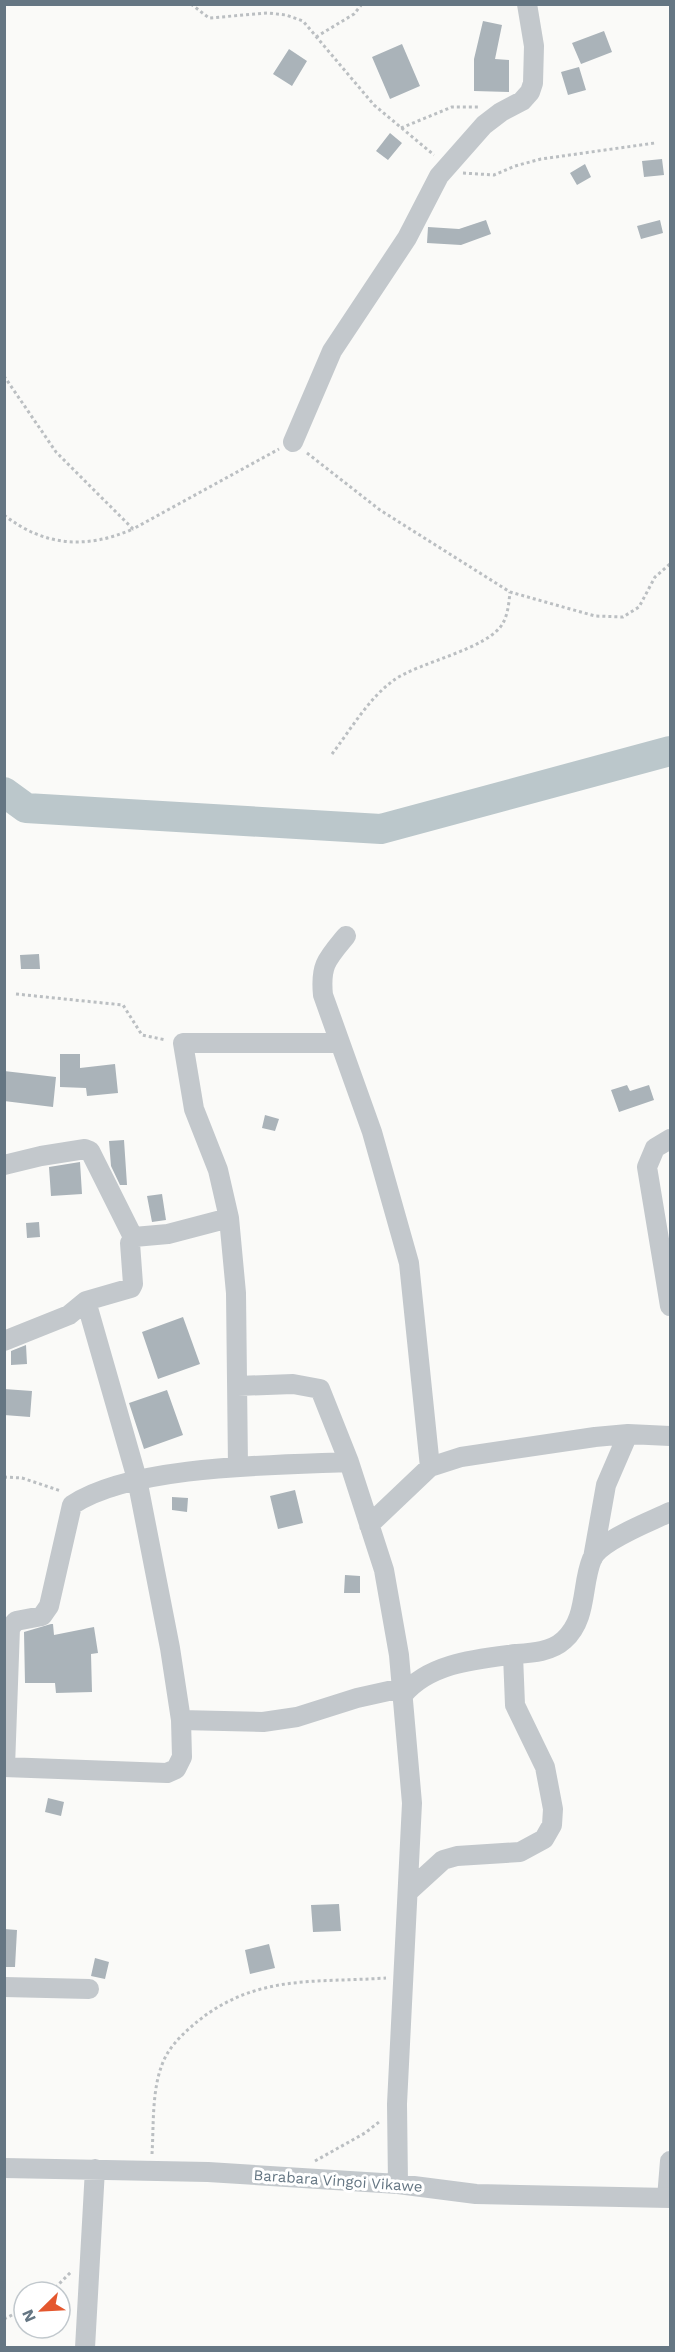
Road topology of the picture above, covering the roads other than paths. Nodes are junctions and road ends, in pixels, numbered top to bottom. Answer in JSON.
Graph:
{"nodes":[{"id":1,"x":527,"y":4,"type":"edge"},
{"id":2,"x":293,"y":442,"type":"road end"},
{"id":3,"x":346,"y":936,"type":"dead end"},
{"id":4,"x":338,"y":1043,"type":"junction"},
{"id":5,"x":670,"y":1139,"type":"edge"},
{"id":6,"x":4,"y":1166,"type":"edge"},
{"id":7,"x":229,"y":1218,"type":"junction"},
{"id":8,"x":133,"y":1238,"type":"junction"},
{"id":9,"x":86,"y":1301,"type":"junction"},
{"id":10,"x":670,"y":1305,"type":"edge"},
{"id":11,"x":4,"y":1341,"type":"edge"},
{"id":12,"x":238,"y":1386,"type":"junction"},
{"id":13,"x":628,"y":1434,"type":"junction"},
{"id":14,"x":670,"y":1436,"type":"edge"},
{"id":15,"x":349,"y":1462,"type":"junction"},
{"id":16,"x":238,"y":1467,"type":"junction"},
{"id":17,"x":430,"y":1467,"type":"junction"},
{"id":18,"x":136,"y":1479,"type":"junction"},
{"id":19,"x":670,"y":1512,"type":"edge"},
{"id":20,"x":369,"y":1525,"type":"junction"},
{"id":21,"x":592,"y":1558,"type":"junction"},
{"id":22,"x":513,"y":1655,"type":"junction"},
{"id":23,"x":402,"y":1691,"type":"junction"},
{"id":24,"x":181,"y":1720,"type":"junction"},
{"id":25,"x":5,"y":1767,"type":"edge"},
{"id":26,"x":409,"y":1891,"type":"junction"},
{"id":27,"x":4,"y":1987,"type":"edge"},
{"id":28,"x":89,"y":1989,"type":"dead end"},
{"id":29,"x":670,"y":2161,"type":"edge"},
{"id":30,"x":4,"y":2168,"type":"edge"},
{"id":31,"x":95,"y":2169,"type":"junction"},
{"id":32,"x":398,"y":2184,"type":"junction"},
{"id":33,"x":669,"y":2198,"type":"edge"},
{"id":34,"x":85,"y":2348,"type":"edge"}],
"edges":[{"from":1,"to":2,"type":"street"},
{"from":3,"to":4,"type":"street"},
{"from":4,"to":7,"type":"street"},
{"from":4,"to":17,"type":"street"},
{"from":5,"to":10,"type":"street"},
{"from":6,"to":8,"type":"street"},
{"from":7,"to":8,"type":"street"},
{"from":7,"to":12,"type":"street"},
{"from":8,"to":9,"type":"street"},
{"from":9,"to":11,"type":"street"},
{"from":9,"to":18,"type":"street"},
{"from":12,"to":15,"type":"street"},
{"from":12,"to":16,"type":"street"},
{"from":13,"to":14,"type":"street"},
{"from":13,"to":17,"type":"street"},
{"from":13,"to":21,"type":"street"},
{"from":15,"to":16,"type":"street"},
{"from":15,"to":20,"type":"street"},
{"from":16,"to":18,"type":"street"},
{"from":17,"to":20,"type":"street"},
{"from":18,"to":24,"type":"street"},
{"from":18,"to":25,"type":"street"},
{"from":19,"to":21,"type":"street"},
{"from":20,"to":23,"type":"street"},
{"from":21,"to":22,"type":"street"},
{"from":22,"to":23,"type":"street"},
{"from":22,"to":26,"type":"street"},
{"from":23,"to":24,"type":"street"},
{"from":23,"to":26,"type":"street"},
{"from":24,"to":25,"type":"street"},
{"from":26,"to":32,"type":"street"},
{"from":27,"to":28,"type":"street"},
{"from":29,"to":33,"type":"street"},
{"from":30,"to":31,"type":"street","name":"Barabara Vingoi Vikawe"},
{"from":31,"to":32,"type":"street","name":"Barabara Vingoi Vikawe"},
{"from":31,"to":34,"type":"street"},
{"from":32,"to":33,"type":"street","name":"Barabara Vingoi Vikawe"}]}
